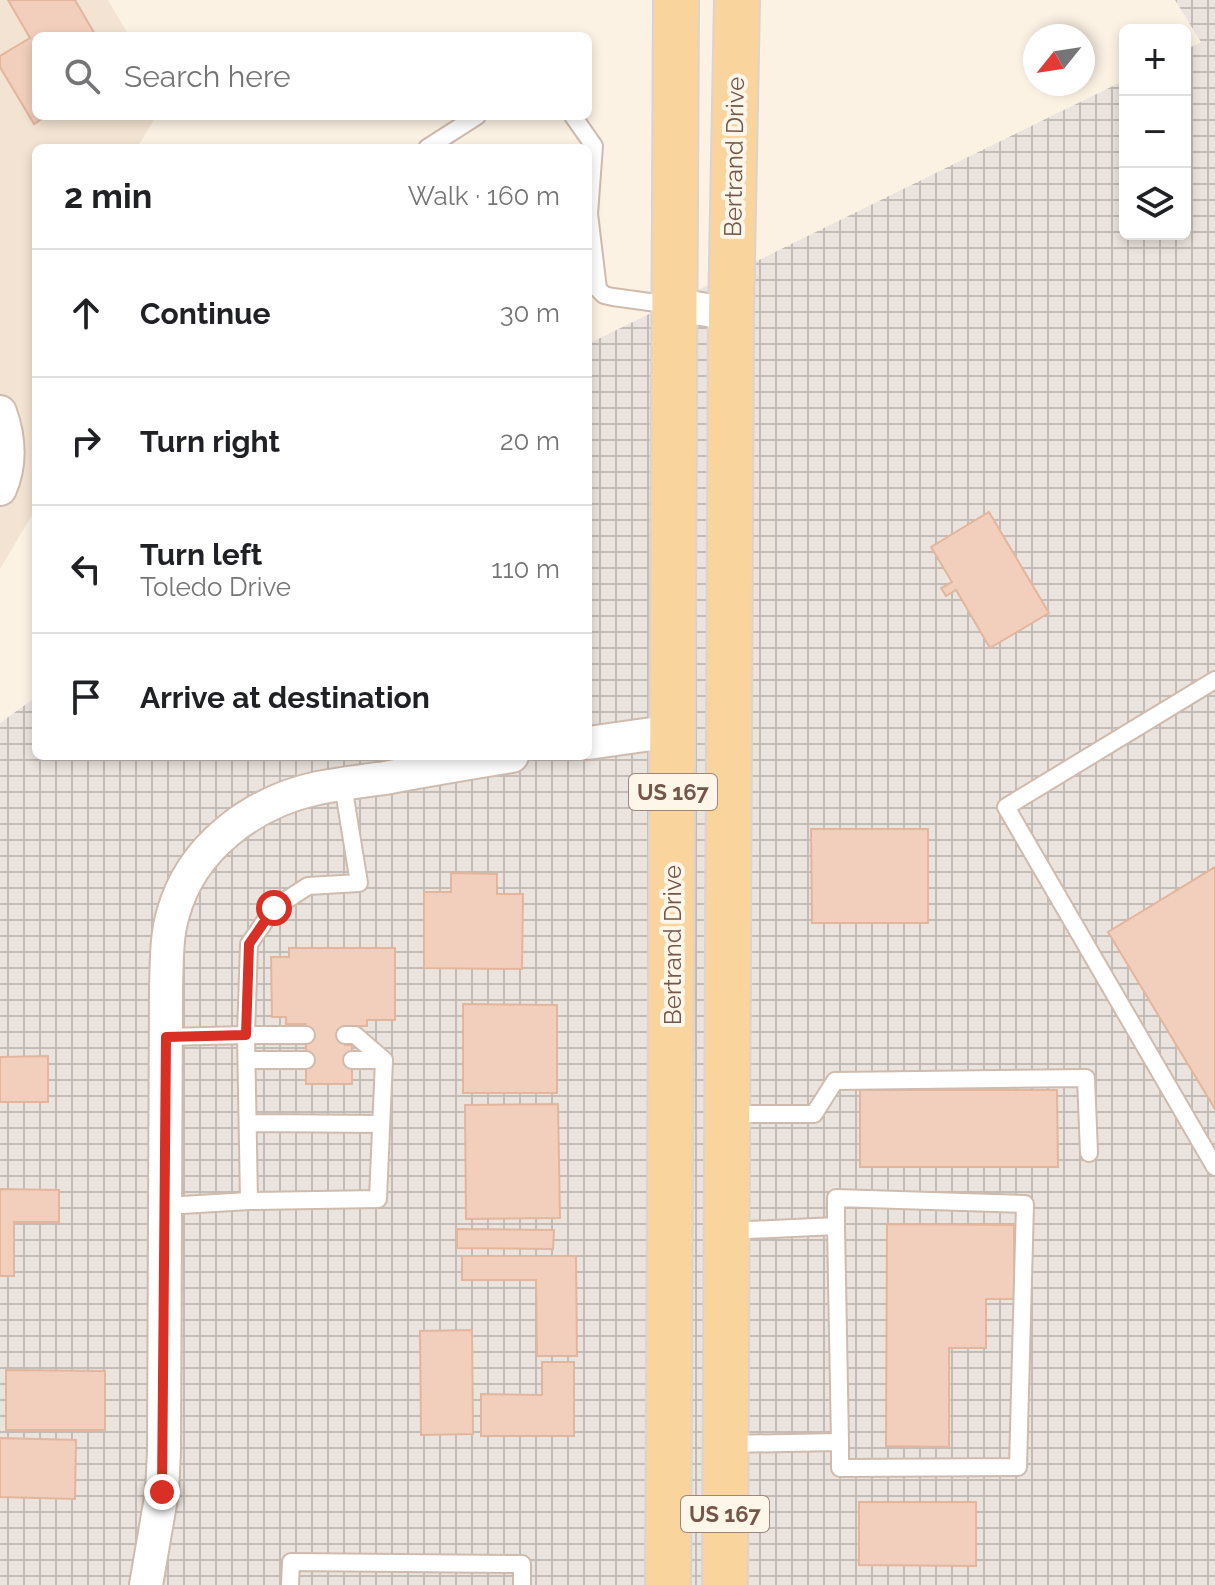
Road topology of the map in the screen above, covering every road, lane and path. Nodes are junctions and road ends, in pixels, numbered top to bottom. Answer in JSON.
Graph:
{"nodes":[{"id":1,"x":676,"y":0,"type":"edge"},
{"id":2,"x":737,"y":0,"type":"edge"},
{"id":3,"x":471,"y":120,"type":"edge"},
{"id":4,"x":576,"y":120,"type":"edge"},
{"id":5,"x":433,"y":144,"type":"edge"},
{"id":6,"x":592,"y":169,"type":"edge"},
{"id":7,"x":592,"y":244,"type":"edge"},
{"id":8,"x":677,"y":305,"type":"junction"},
{"id":9,"x":731,"y":314,"type":"junction"},
{"id":10,"x":0,"y":412,"type":"edge"},
{"id":11,"x":2,"y":483,"type":"edge"},
{"id":12,"x":1215,"y":680,"type":"edge"},
{"id":13,"x":673,"y":731,"type":"junction"},
{"id":14,"x":592,"y":742,"type":"edge"},
{"id":15,"x":489,"y":760,"type":"edge"},
{"id":16,"x":343,"y":785,"type":"junction"},
{"id":17,"x":246,"y":1035,"type":"junction"},
{"id":18,"x":306,"y":1035,"type":"dead end"},
{"id":19,"x":345,"y":1035,"type":"dead end"},
{"id":20,"x":166,"y":1037,"type":"junction"},
{"id":21,"x":247,"y":1060,"type":"junction"},
{"id":22,"x":306,"y":1060,"type":"dead end"},
{"id":23,"x":352,"y":1060,"type":"dead end"},
{"id":24,"x":384,"y":1060,"type":"junction"},
{"id":25,"x":727,"y":1114,"type":"junction"},
{"id":26,"x":248,"y":1123,"type":"junction"},
{"id":27,"x":381,"y":1124,"type":"junction"},
{"id":28,"x":1089,"y":1153,"type":"dead end"},
{"id":29,"x":1215,"y":1167,"type":"edge"},
{"id":30,"x":249,"y":1201,"type":"junction"},
{"id":31,"x":165,"y":1206,"type":"junction"},
{"id":32,"x":836,"y":1226,"type":"junction"},
{"id":33,"x":726,"y":1231,"type":"junction"},
{"id":34,"x":840,"y":1442,"type":"junction"},
{"id":35,"x":725,"y":1444,"type":"junction"},
{"id":36,"x":146,"y":1585,"type":"edge"},
{"id":37,"x":290,"y":1585,"type":"edge"},
{"id":38,"x":522,"y":1585,"type":"edge"},
{"id":39,"x":668,"y":1585,"type":"edge"},
{"id":40,"x":725,"y":1585,"type":"edge"}],
"edges":[{"from":1,"to":8,"type":"main road","name":"Bertrand Drive","number":"US 167"},
{"from":2,"to":9,"type":"main road","name":"Bertrand Drive","number":"US 167"},
{"from":3,"to":5,"type":"lane"},
{"from":4,"to":6,"type":"lane"},
{"from":7,"to":8,"type":"lane"},
{"from":8,"to":9,"type":"street"},
{"from":8,"to":13,"type":"main road","name":"Bertrand Drive","number":"US 167"},
{"from":9,"to":25,"type":"main road","name":"Bertrand Drive","number":"US 167"},
{"from":10,"to":11,"type":"street"},
{"from":12,"to":29,"type":"lane"},
{"from":13,"to":14,"type":"street"},
{"from":13,"to":39,"type":"main road","name":"Bertrand Drive","number":"US 167"},
{"from":15,"to":16,"type":"street"},
{"from":16,"to":17,"type":"lane"},
{"from":16,"to":20,"type":"street"},
{"from":17,"to":18,"type":"lane"},
{"from":17,"to":20,"type":"lane"},
{"from":17,"to":21,"type":"lane"},
{"from":19,"to":24,"type":"lane"},
{"from":20,"to":31,"type":"street"},
{"from":21,"to":22,"type":"lane"},
{"from":21,"to":26,"type":"lane"},
{"from":23,"to":24,"type":"lane"},
{"from":24,"to":27,"type":"lane"},
{"from":25,"to":28,"type":"lane"},
{"from":25,"to":33,"type":"main road","name":"Bertrand Drive","number":"US 167"},
{"from":26,"to":27,"type":"lane"},
{"from":26,"to":30,"type":"lane"},
{"from":27,"to":30,"type":"lane"},
{"from":30,"to":31,"type":"lane"},
{"from":31,"to":36,"type":"street"},
{"from":32,"to":33,"type":"lane"},
{"from":32,"to":34,"type":"lane"},
{"from":32,"to":34,"type":"lane"},
{"from":33,"to":35,"type":"main road","name":"Bertrand Drive","number":"US 167"},
{"from":34,"to":35,"type":"lane"},
{"from":35,"to":40,"type":"main road","name":"Bertrand Drive","number":"US 167"},
{"from":37,"to":38,"type":"lane"}]}
